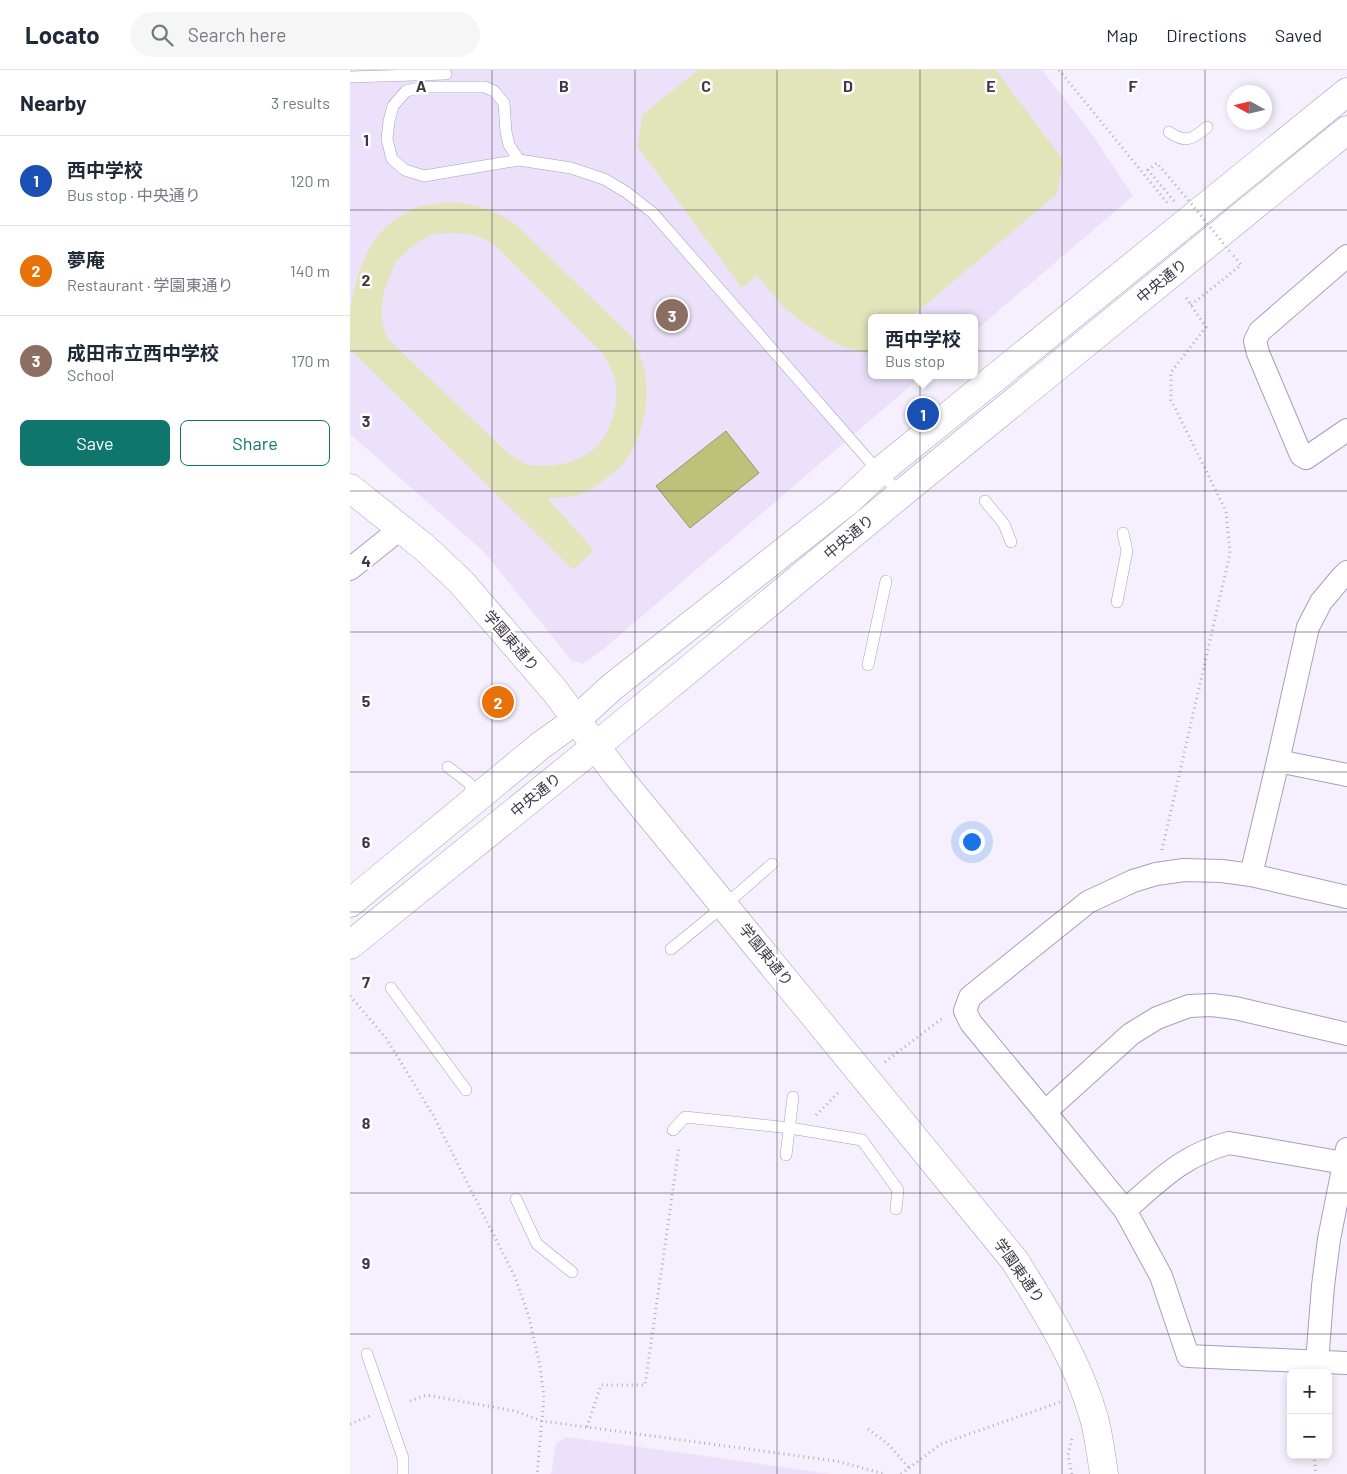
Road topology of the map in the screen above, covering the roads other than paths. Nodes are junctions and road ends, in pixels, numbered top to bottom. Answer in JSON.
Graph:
{"nodes":[{"id":1,"x":364,"y":73,"type":"edge"},
{"id":2,"x":446,"y":74,"type":"dead end"},
{"id":3,"x":350,"y":77,"type":"edge"},
{"id":4,"x":1347,"y":92,"type":"edge"},
{"id":5,"x":1207,"y":127,"type":"dead end"},
{"id":6,"x":1347,"y":130,"type":"edge"},
{"id":7,"x":1169,"y":132,"type":"dead end"},
{"id":8,"x":519,"y":160,"type":"junction"},
{"id":9,"x":1347,"y":256,"type":"edge"},
{"id":10,"x":1347,"y":430,"type":"edge"},
{"id":11,"x":879,"y":472,"type":"junction"},
{"id":12,"x":350,"y":488,"type":"edge"},
{"id":13,"x":901,"y":494,"type":"junction"},
{"id":14,"x":985,"y":501,"type":"dead end"},
{"id":15,"x":400,"y":529,"type":"junction"},
{"id":16,"x":1123,"y":533,"type":"dead end"},
{"id":17,"x":1011,"y":542,"type":"dead end"},
{"id":18,"x":350,"y":569,"type":"edge"},
{"id":19,"x":1347,"y":572,"type":"edge"},
{"id":20,"x":886,"y":580,"type":"dead end"},
{"id":21,"x":1117,"y":602,"type":"dead end"},
{"id":22,"x":868,"y":665,"type":"dead end"},
{"id":23,"x":576,"y":720,"type":"junction"},
{"id":24,"x":596,"y":746,"type":"junction"},
{"id":25,"x":1278,"y":761,"type":"junction"},
{"id":26,"x":448,"y":767,"type":"dead end"},
{"id":27,"x":1347,"y":775,"type":"edge"},
{"id":28,"x":475,"y":800,"type":"junction"},
{"id":29,"x":772,"y":864,"type":"dead end"},
{"id":30,"x":1251,"y":876,"type":"junction"},
{"id":31,"x":1347,"y":897,"type":"edge"},
{"id":32,"x":350,"y":903,"type":"edge"},
{"id":33,"x":725,"y":905,"type":"junction"},
{"id":34,"x":350,"y":945,"type":"edge"},
{"id":35,"x":670,"y":948,"type":"dead end"},
{"id":36,"x":391,"y":988,"type":"dead end"},
{"id":37,"x":1347,"y":1034,"type":"edge"},
{"id":38,"x":466,"y":1090,"type":"dead end"},
{"id":39,"x":793,"y":1096,"type":"dead end"},
{"id":40,"x":1045,"y":1112,"type":"junction"},
{"id":41,"x":790,"y":1128,"type":"junction"},
{"id":42,"x":673,"y":1130,"type":"dead end"},
{"id":43,"x":786,"y":1155,"type":"dead end"},
{"id":44,"x":1345,"y":1156,"type":"edge"},
{"id":45,"x":516,"y":1199,"type":"dead end"},
{"id":46,"x":896,"y":1208,"type":"dead end"},
{"id":47,"x":1125,"y":1210,"type":"junction"},
{"id":48,"x":572,"y":1272,"type":"dead end"},
{"id":49,"x":367,"y":1354,"type":"dead end"},
{"id":50,"x":1317,"y":1362,"type":"junction"},
{"id":51,"x":1347,"y":1363,"type":"edge"},
{"id":52,"x":403,"y":1473,"type":"edge"},
{"id":53,"x":1104,"y":1474,"type":"edge"}],
"edges":[{"from":1,"to":2,"type":"lane"},
{"from":1,"to":3,"type":"lane"},
{"from":4,"to":11,"type":"street","name":"中央通り"},
{"from":5,"to":7,"type":"lane"},
{"from":6,"to":13,"type":"street","name":"中央通り"},
{"from":8,"to":8,"type":"lane"},
{"from":8,"to":11,"type":"lane"},
{"from":9,"to":10,"type":"street"},
{"from":11,"to":13,"type":"lane"},
{"from":11,"to":23,"type":"street","name":"中央通り"},
{"from":12,"to":15,"type":"street","name":"学園東通り"},
{"from":13,"to":24,"type":"street","name":"中央通り"},
{"from":14,"to":17,"type":"lane"},
{"from":15,"to":18,"type":"street"},
{"from":15,"to":23,"type":"street","name":"学園東通り"},
{"from":16,"to":21,"type":"lane"},
{"from":19,"to":25,"type":"street"},
{"from":20,"to":22,"type":"lane"},
{"from":23,"to":24,"type":"street","name":"学園東通り"},
{"from":23,"to":28,"type":"street","name":"中央通り"},
{"from":24,"to":33,"type":"street","name":"学園東通り"},
{"from":24,"to":34,"type":"street","name":"中央通り"},
{"from":25,"to":27,"type":"street"},
{"from":25,"to":30,"type":"street"},
{"from":26,"to":28,"type":"lane"},
{"from":28,"to":32,"type":"street","name":"中央通り"},
{"from":29,"to":33,"type":"lane"},
{"from":30,"to":31,"type":"street"},
{"from":30,"to":40,"type":"street"},
{"from":33,"to":35,"type":"lane"},
{"from":33,"to":53,"type":"street","name":"学園東通り"},
{"from":36,"to":38,"type":"lane"},
{"from":37,"to":40,"type":"street"},
{"from":39,"to":41,"type":"lane"},
{"from":40,"to":47,"type":"street"},
{"from":41,"to":42,"type":"lane"},
{"from":41,"to":43,"type":"lane"},
{"from":41,"to":46,"type":"lane"},
{"from":44,"to":47,"type":"street"},
{"from":44,"to":50,"type":"street"},
{"from":45,"to":48,"type":"lane"},
{"from":47,"to":50,"type":"street"},
{"from":49,"to":52,"type":"lane"},
{"from":50,"to":51,"type":"street"}]}
